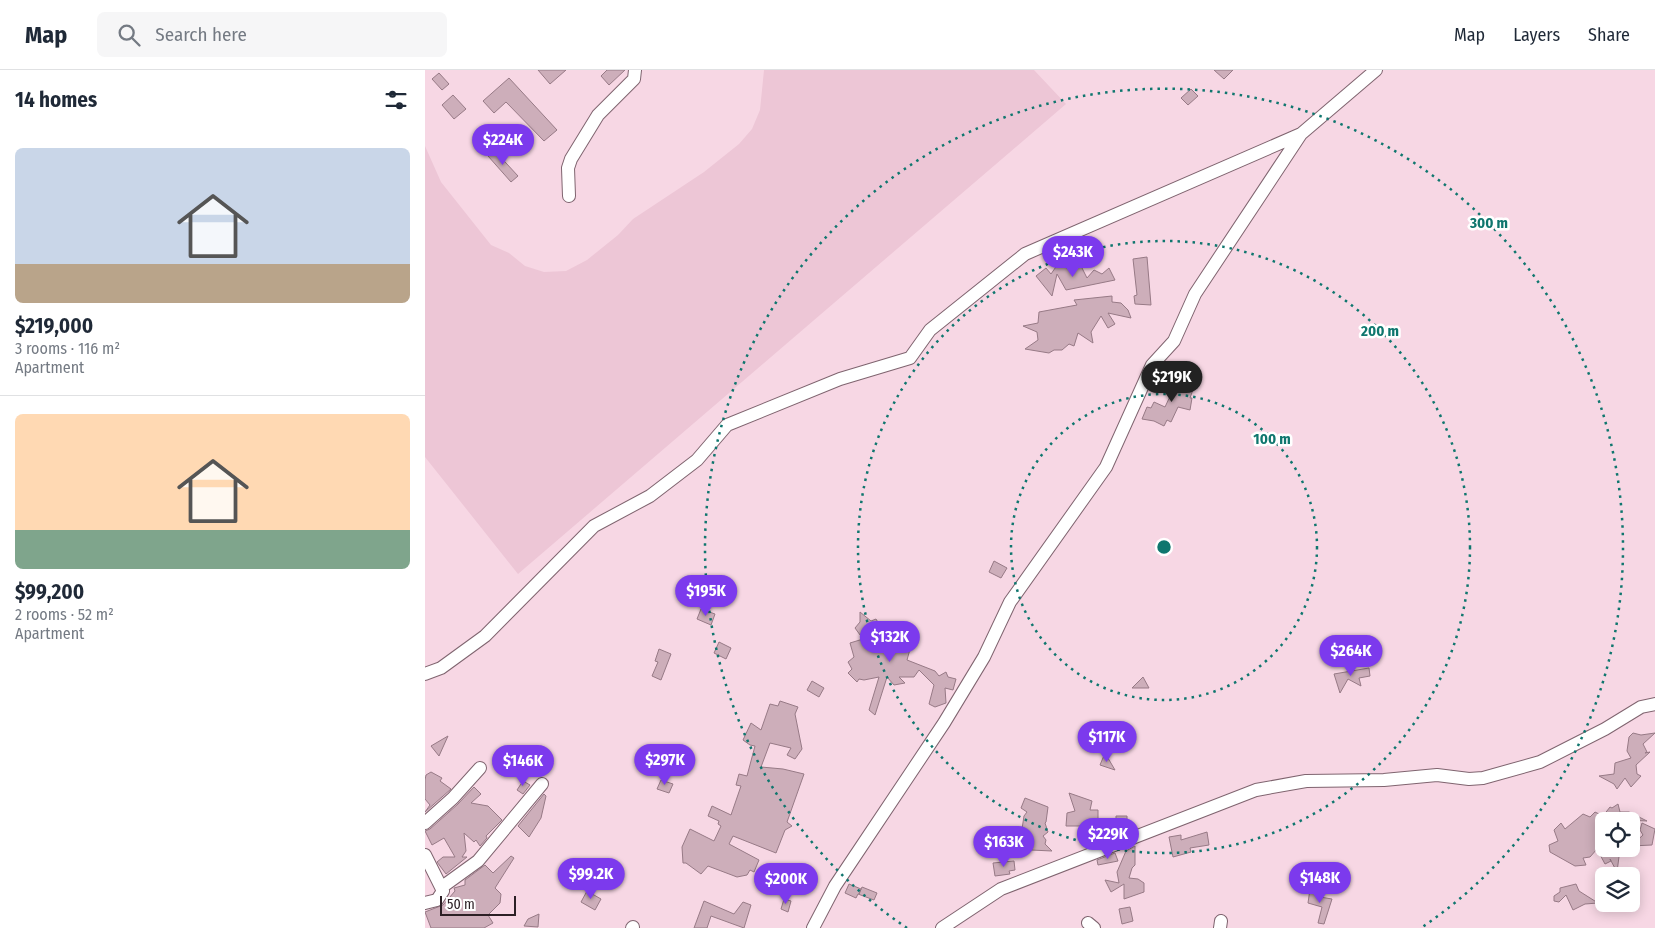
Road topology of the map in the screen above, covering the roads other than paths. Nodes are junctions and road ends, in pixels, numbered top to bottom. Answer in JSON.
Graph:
{"nodes":[{"id":1,"x":635,"y":70,"type":"edge"},
{"id":2,"x":1376,"y":70,"type":"edge"},
{"id":3,"x":1301,"y":134,"type":"junction"},
{"id":4,"x":569,"y":196,"type":"dead end"},
{"id":5,"x":425,"y":674,"type":"edge"},
{"id":6,"x":1655,"y":704,"type":"edge"},
{"id":7,"x":481,"y":768,"type":"dead end"},
{"id":8,"x":542,"y":784,"type":"dead end"},
{"id":9,"x":425,"y":823,"type":"edge"},
{"id":10,"x":425,"y":855,"type":"edge"},
{"id":11,"x":441,"y":887,"type":"junction"},
{"id":12,"x":425,"y":903,"type":"edge"},
{"id":13,"x":813,"y":928,"type":"edge"},
{"id":14,"x":942,"y":928,"type":"edge"}],
"edges":[{"from":1,"to":4,"type":"street"},
{"from":2,"to":3,"type":"street"},
{"from":3,"to":5,"type":"street"},
{"from":3,"to":13,"type":"street"},
{"from":6,"to":14,"type":"street"},
{"from":7,"to":9,"type":"street"},
{"from":8,"to":11,"type":"street"},
{"from":10,"to":11,"type":"street"},
{"from":11,"to":12,"type":"street"}]}
